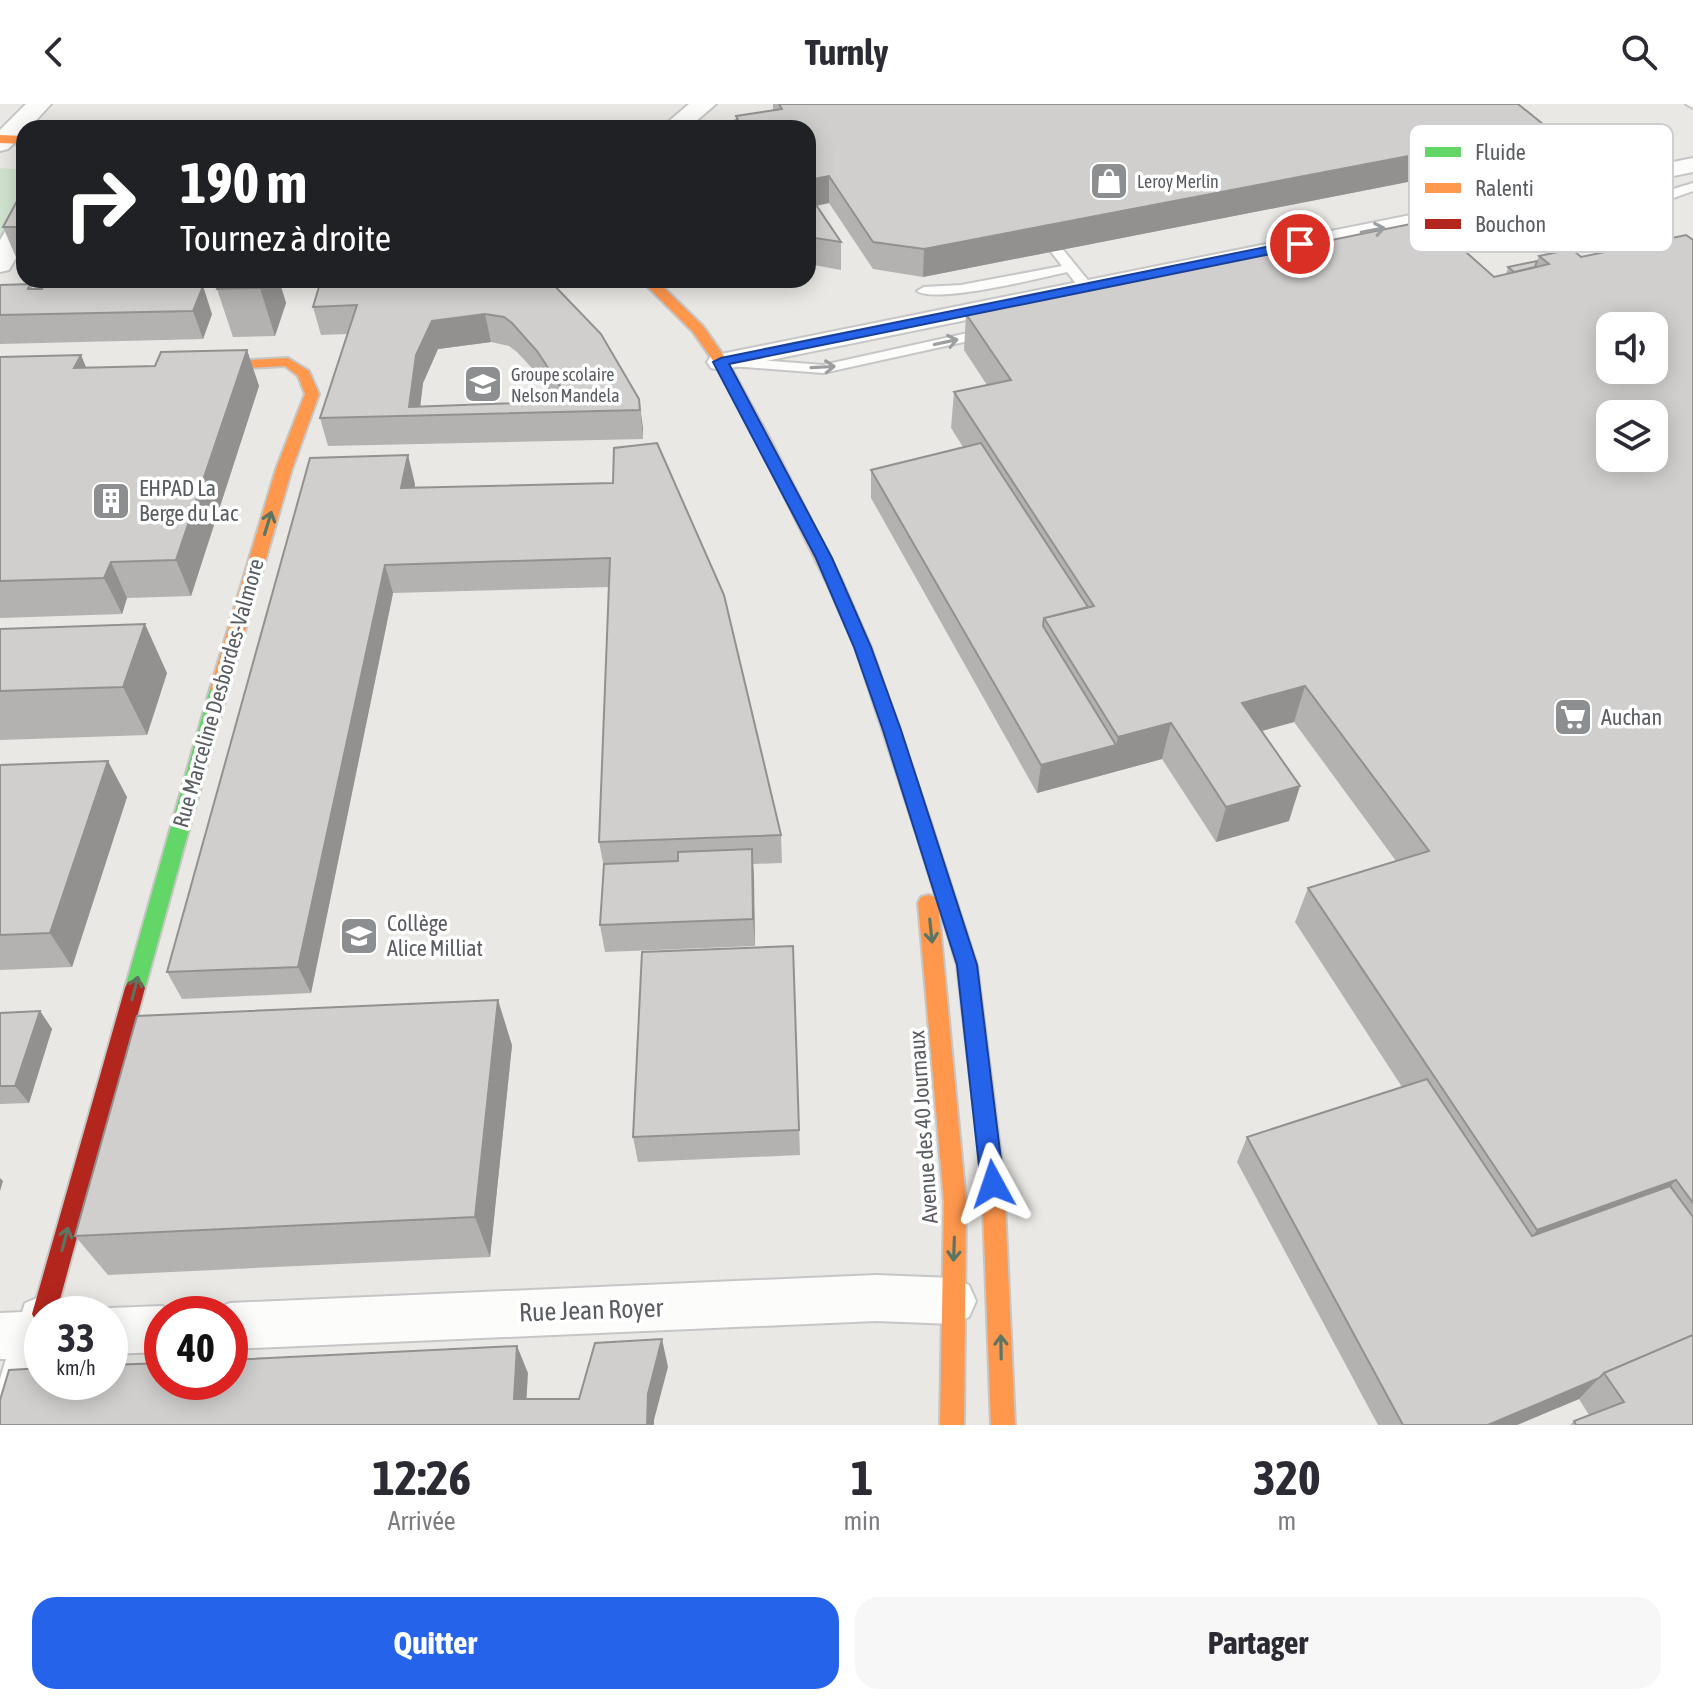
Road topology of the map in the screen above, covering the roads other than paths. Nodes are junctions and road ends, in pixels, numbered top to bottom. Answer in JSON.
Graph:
{"nodes":[{"id":1,"x":39,"y":104,"type":"edge"},
{"id":2,"x":704,"y":104,"type":"edge"},
{"id":3,"x":26,"y":120,"type":"edge"},
{"id":4,"x":683,"y":120,"type":"edge"},
{"id":5,"x":1693,"y":170,"type":"edge"},
{"id":6,"x":1673,"y":174,"type":"edge"},
{"id":7,"x":1673,"y":181,"type":"edge"},
{"id":8,"x":1409,"y":220,"type":"edge"},
{"id":9,"x":16,"y":235,"type":"edge"},
{"id":10,"x":1055,"y":249,"type":"edge"},
{"id":11,"x":0,"y":264,"type":"edge"},
{"id":12,"x":1078,"y":278,"type":"junction"},
{"id":13,"x":656,"y":288,"type":"edge"},
{"id":14,"x":924,"y":291,"type":"dead end"},
{"id":15,"x":1003,"y":330,"type":"edge"},
{"id":16,"x":721,"y":362,"type":"junction"},
{"id":17,"x":174,"y":368,"type":"edge"},
{"id":18,"x":920,"y":825,"type":"junction"},
{"id":19,"x":42,"y":1296,"type":"edge"},
{"id":20,"x":953,"y":1301,"type":"junction"},
{"id":21,"x":248,"y":1325,"type":"edge"},
{"id":22,"x":24,"y":1365,"type":"edge"},
{"id":23,"x":10,"y":1425,"type":"edge"},
{"id":24,"x":952,"y":1425,"type":"edge"},
{"id":25,"x":1003,"y":1425,"type":"edge"}],
"edges":[{"from":1,"to":3,"type":"street"},
{"from":2,"to":4,"type":"street"},
{"from":6,"to":5,"type":"street","one_way":true},
{"from":5,"to":7,"type":"lane"},
{"from":12,"to":8,"type":"street","one_way":true},
{"from":9,"to":11,"type":"street"},
{"from":10,"to":12,"type":"lane"},
{"from":12,"to":14,"type":"lane"},
{"from":12,"to":16,"type":"street"},
{"from":13,"to":16,"type":"street","name":"Avenue des 40 Journaux"},
{"from":16,"to":15,"type":"lane","one_way":true},
{"from":16,"to":18,"type":"street","name":"Avenue des 40 Journaux"},
{"from":19,"to":17,"type":"street","name":"Rue Marceline Desbordes-Valmore","one_way":true},
{"from":18,"to":20,"type":"street","name":"Avenue des 40 Journaux","one_way":true},
{"from":25,"to":18,"type":"street","name":"Avenue des 40 Journaux","one_way":true},
{"from":20,"to":21,"type":"street","name":"Rue Jean Royer"},
{"from":20,"to":24,"type":"street","name":"Avenue des 40 Journaux"},
{"from":22,"to":23,"type":"street"}]}
